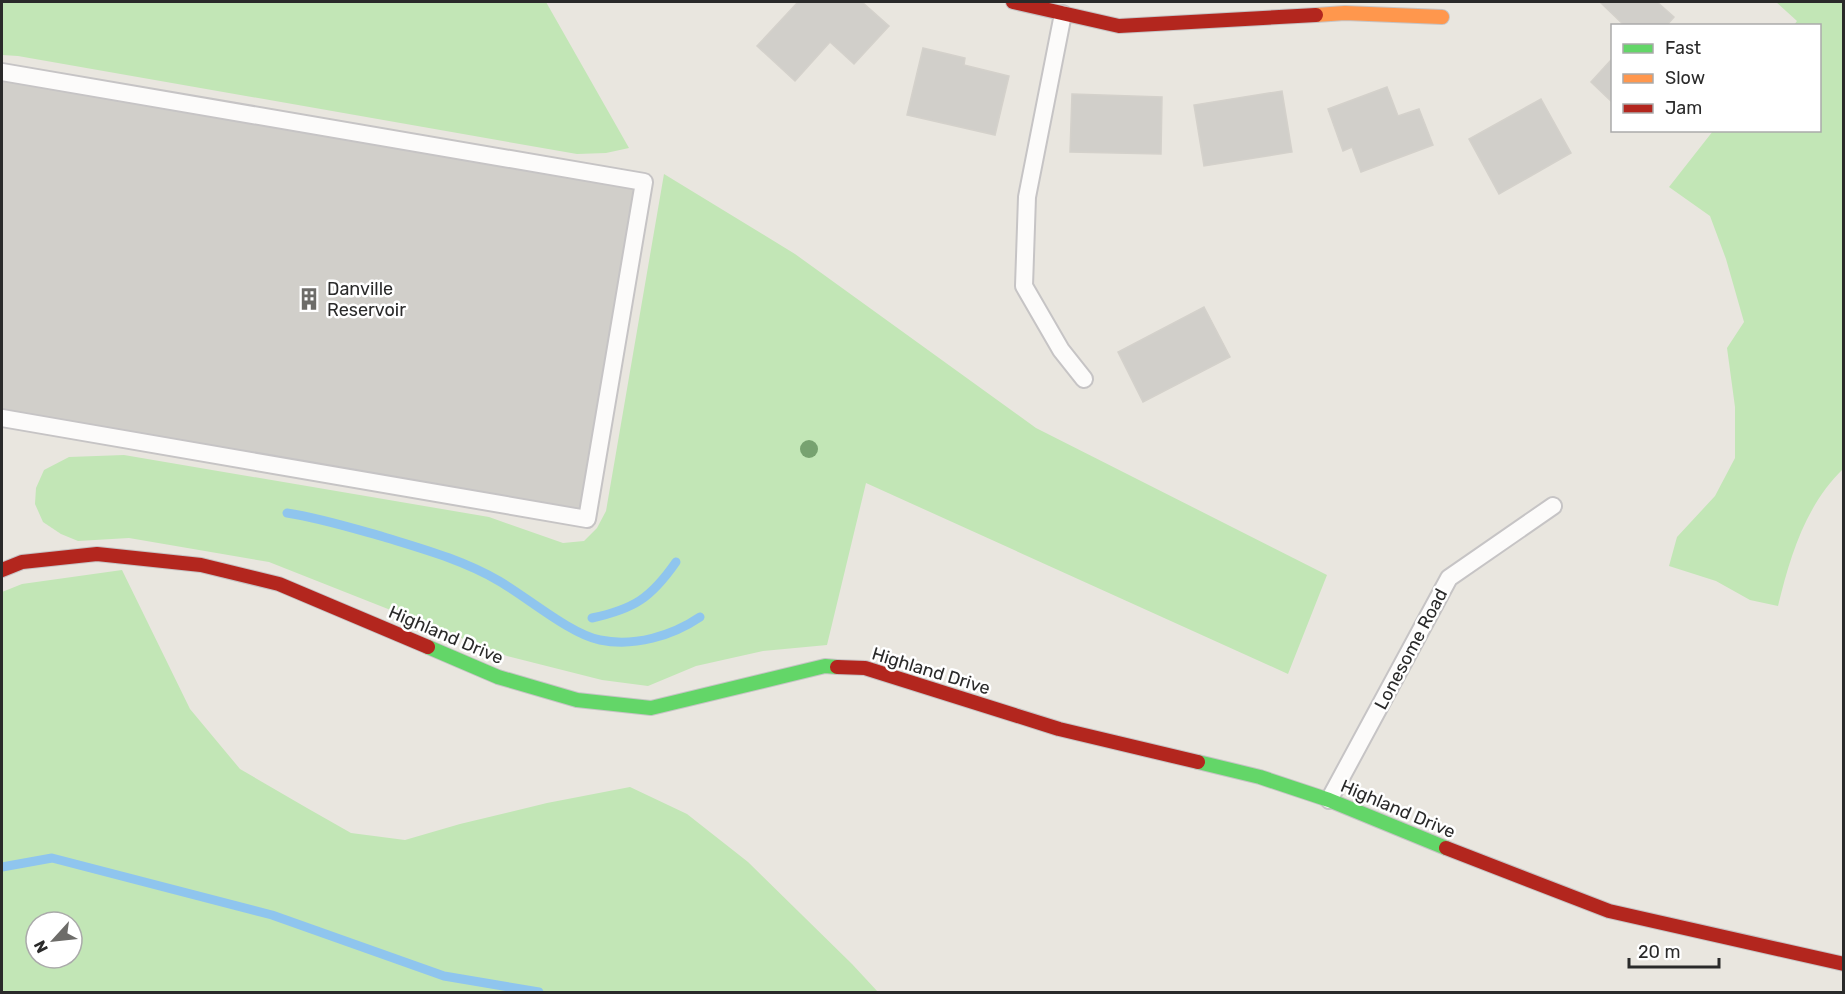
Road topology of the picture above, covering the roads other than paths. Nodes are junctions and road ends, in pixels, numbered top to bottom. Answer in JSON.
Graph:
{"nodes":[{"id":1,"x":1012,"y":2,"type":"edge"},
{"id":2,"x":1063,"y":14,"type":"junction"},
{"id":3,"x":1442,"y":17,"type":"dead end"},
{"id":4,"x":2,"y":72,"type":"edge"},
{"id":5,"x":1084,"y":379,"type":"dead end"},
{"id":6,"x":2,"y":418,"type":"edge"},
{"id":7,"x":1553,"y":506,"type":"dead end"},
{"id":8,"x":2,"y":570,"type":"edge"},
{"id":9,"x":1329,"y":800,"type":"junction"},
{"id":10,"x":1844,"y":964,"type":"edge"}],
"edges":[{"from":1,"to":2,"type":"street"},
{"from":2,"to":3,"type":"street"},
{"from":2,"to":5,"type":"lane"},
{"from":4,"to":6,"type":"lane"},
{"from":7,"to":9,"type":"lane","name":"Lonesome Road"},
{"from":8,"to":9,"type":"street","name":"Highland Drive"},
{"from":9,"to":10,"type":"street","name":"Highland Drive"}]}
